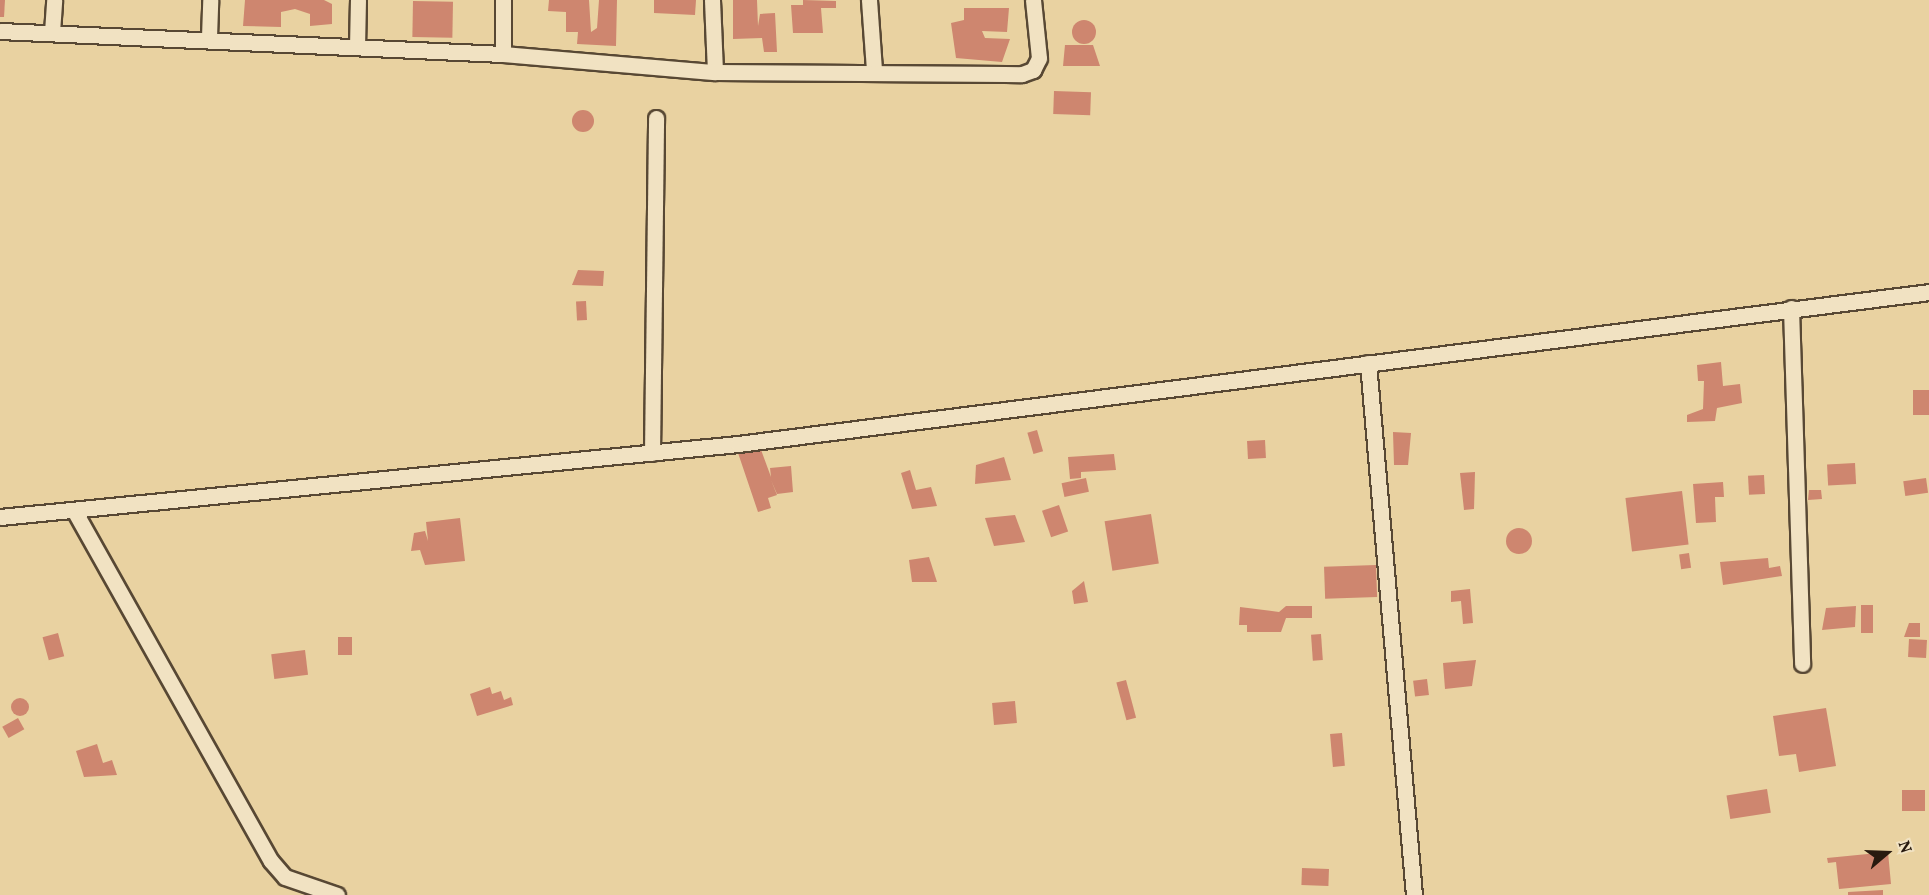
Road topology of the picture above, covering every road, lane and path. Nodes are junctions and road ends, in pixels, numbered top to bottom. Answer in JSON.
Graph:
{"nodes":[{"id":1,"x":54,"y":0,"type":"edge"},
{"id":2,"x":210,"y":0,"type":"edge"},
{"id":3,"x":358,"y":0,"type":"edge"},
{"id":4,"x":503,"y":0,"type":"edge"},
{"id":5,"x":712,"y":0,"type":"edge"},
{"id":6,"x":869,"y":0,"type":"edge"},
{"id":7,"x":1033,"y":0,"type":"edge"},
{"id":8,"x":0,"y":31,"type":"edge"},
{"id":9,"x":52,"y":32,"type":"junction"},
{"id":10,"x":209,"y":37,"type":"junction"},
{"id":11,"x":357,"y":47,"type":"junction"},
{"id":12,"x":503,"y":54,"type":"junction"},
{"id":13,"x":874,"y":70,"type":"junction"},
{"id":14,"x":715,"y":72,"type":"junction"},
{"id":15,"x":656,"y":118,"type":"dead end"},
{"id":16,"x":1929,"y":292,"type":"edge"},
{"id":17,"x":1791,"y":308,"type":"junction"},
{"id":18,"x":1368,"y":363,"type":"junction"},
{"id":19,"x":652,"y":453,"type":"junction"},
{"id":20,"x":75,"y":512,"type":"junction"},
{"id":21,"x":0,"y":517,"type":"edge"},
{"id":22,"x":1802,"y":664,"type":"dead end"},
{"id":23,"x":337,"y":895,"type":"edge"},
{"id":24,"x":1414,"y":895,"type":"edge"}],
"edges":[{"from":1,"to":9,"type":"street"},
{"from":2,"to":10,"type":"street"},
{"from":3,"to":11,"type":"street"},
{"from":4,"to":12,"type":"street"},
{"from":5,"to":14,"type":"street"},
{"from":6,"to":13,"type":"street"},
{"from":7,"to":13,"type":"street"},
{"from":8,"to":9,"type":"street"},
{"from":9,"to":10,"type":"street"},
{"from":10,"to":11,"type":"street"},
{"from":11,"to":12,"type":"street"},
{"from":12,"to":14,"type":"street"},
{"from":13,"to":14,"type":"street"},
{"from":15,"to":19,"type":"street"},
{"from":16,"to":17,"type":"street"},
{"from":17,"to":18,"type":"street"},
{"from":17,"to":22,"type":"street"},
{"from":18,"to":19,"type":"street"},
{"from":18,"to":24,"type":"street"},
{"from":19,"to":20,"type":"street"},
{"from":20,"to":21,"type":"street"},
{"from":20,"to":23,"type":"street"}]}
